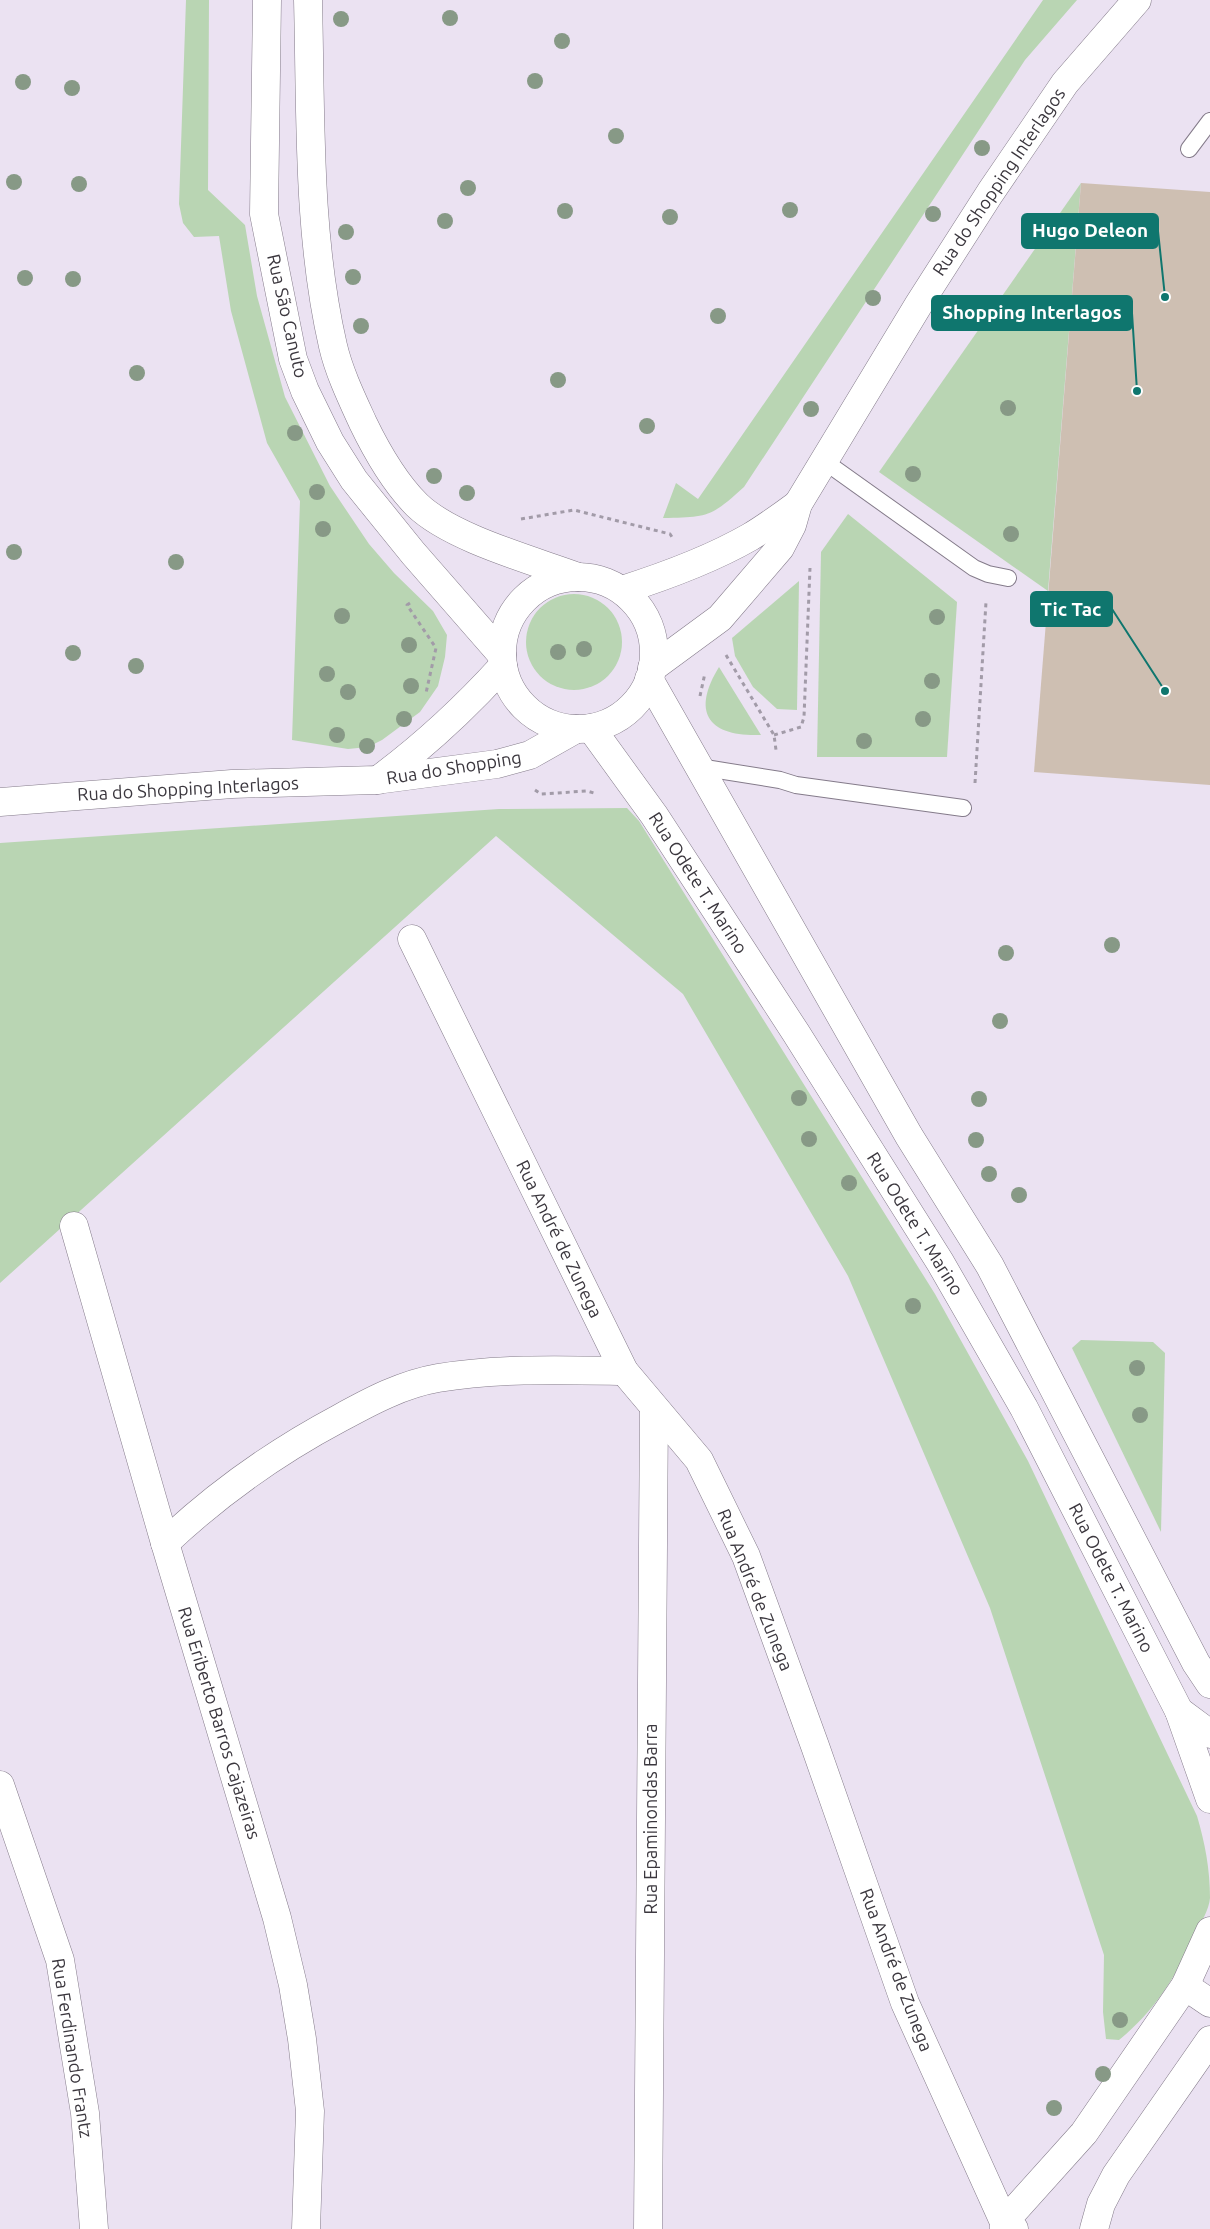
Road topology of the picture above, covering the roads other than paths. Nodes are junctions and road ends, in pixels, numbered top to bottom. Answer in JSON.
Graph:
{"nodes":[{"id":1,"x":267,"y":0,"type":"edge"},
{"id":2,"x":308,"y":0,"type":"edge"},
{"id":3,"x":1137,"y":0,"type":"edge"},
{"id":4,"x":1210,"y":121,"type":"edge"},
{"id":5,"x":1189,"y":149,"type":"dead end"},
{"id":6,"x":824,"y":461,"type":"junction"},
{"id":7,"x":795,"y":514,"type":"junction"},
{"id":8,"x":578,"y":577,"type":"junction"},
{"id":9,"x":1008,"y":578,"type":"dead end"},
{"id":10,"x":622,"y":590,"type":"junction"},
{"id":11,"x":502,"y":661,"type":"junction"},
{"id":12,"x":651,"y":674,"type":"junction"},
{"id":13,"x":584,"y":729,"type":"junction"},
{"id":14,"x":698,"y":768,"type":"junction"},
{"id":15,"x":376,"y":780,"type":"junction"},
{"id":16,"x":0,"y":802,"type":"edge"},
{"id":17,"x":963,"y":808,"type":"dead end"},
{"id":18,"x":412,"y":939,"type":"dead end"},
{"id":19,"x":74,"y":1226,"type":"dead end"},
{"id":20,"x":624,"y":1371,"type":"junction"},
{"id":21,"x":654,"y":1408,"type":"junction"},
{"id":22,"x":165,"y":1543,"type":"junction"},
{"id":23,"x":1210,"y":1684,"type":"edge"},
{"id":24,"x":1179,"y":1711,"type":"junction"},
{"id":25,"x":1210,"y":1734,"type":"edge"},
{"id":26,"x":0,"y":1785,"type":"edge"},
{"id":27,"x":1210,"y":1799,"type":"edge"},
{"id":28,"x":1208,"y":1942,"type":"edge"},
{"id":29,"x":1185,"y":1986,"type":"junction"},
{"id":30,"x":1210,"y":2003,"type":"edge"},
{"id":31,"x":1210,"y":2040,"type":"edge"},
{"id":32,"x":1008,"y":2227,"type":"edge"},
{"id":33,"x":94,"y":2229,"type":"edge"},
{"id":34,"x":306,"y":2229,"type":"edge"},
{"id":35,"x":648,"y":2229,"type":"edge"},
{"id":36,"x":1094,"y":2229,"type":"edge"}],
"edges":[{"from":1,"to":11,"type":"street","name":"Rua São Canuto"},
{"from":2,"to":8,"type":"street"},
{"from":3,"to":6,"type":"street","name":"Rua do Shopping Interlagos"},
{"from":4,"to":5,"type":"lane"},
{"from":6,"to":7,"type":"street","name":"Rua do Shopping Interlagos"},
{"from":6,"to":9,"type":"lane"},
{"from":7,"to":10,"type":"street"},
{"from":7,"to":12,"type":"street","name":"Rua do Shopping Interlagos"},
{"from":8,"to":10,"type":"street"},
{"from":8,"to":11,"type":"street"},
{"from":10,"to":12,"type":"street"},
{"from":11,"to":13,"type":"street"},
{"from":11,"to":15,"type":"street","name":"Rua do Shopping"},
{"from":12,"to":13,"type":"street"},
{"from":12,"to":14,"type":"street","name":"Rua Odete T. Marino"},
{"from":13,"to":15,"type":"street","name":"Rua do Shopping"},
{"from":13,"to":24,"type":"street","name":"Rua Odete T. Marino"},
{"from":14,"to":17,"type":"lane"},
{"from":14,"to":23,"type":"street","name":"Rua Odete T. Marino"},
{"from":15,"to":16,"type":"street","name":"Rua do Shopping Interlagos"},
{"from":18,"to":20,"type":"street","name":"Rua André de Zunega"},
{"from":19,"to":22,"type":"street","name":"Rua Eriberto Barros Cajazeiras"},
{"from":20,"to":21,"type":"street","name":"Rua André de Zunega"},
{"from":20,"to":22,"type":"street"},
{"from":21,"to":32,"type":"street","name":"Rua André de Zunega"},
{"from":21,"to":35,"type":"street","name":"Rua Epaminondas Barra"},
{"from":22,"to":34,"type":"street","name":"Rua Eriberto Barros Cajazeiras"},
{"from":24,"to":25,"type":"street","name":"Rua Odete T. Marino"},
{"from":24,"to":27,"type":"street"},
{"from":26,"to":33,"type":"street","name":"Rua Ferdinando Frantz"},
{"from":28,"to":29,"type":"street"},
{"from":29,"to":30,"type":"street"},
{"from":29,"to":32,"type":"street"},
{"from":31,"to":36,"type":"street"}]}
